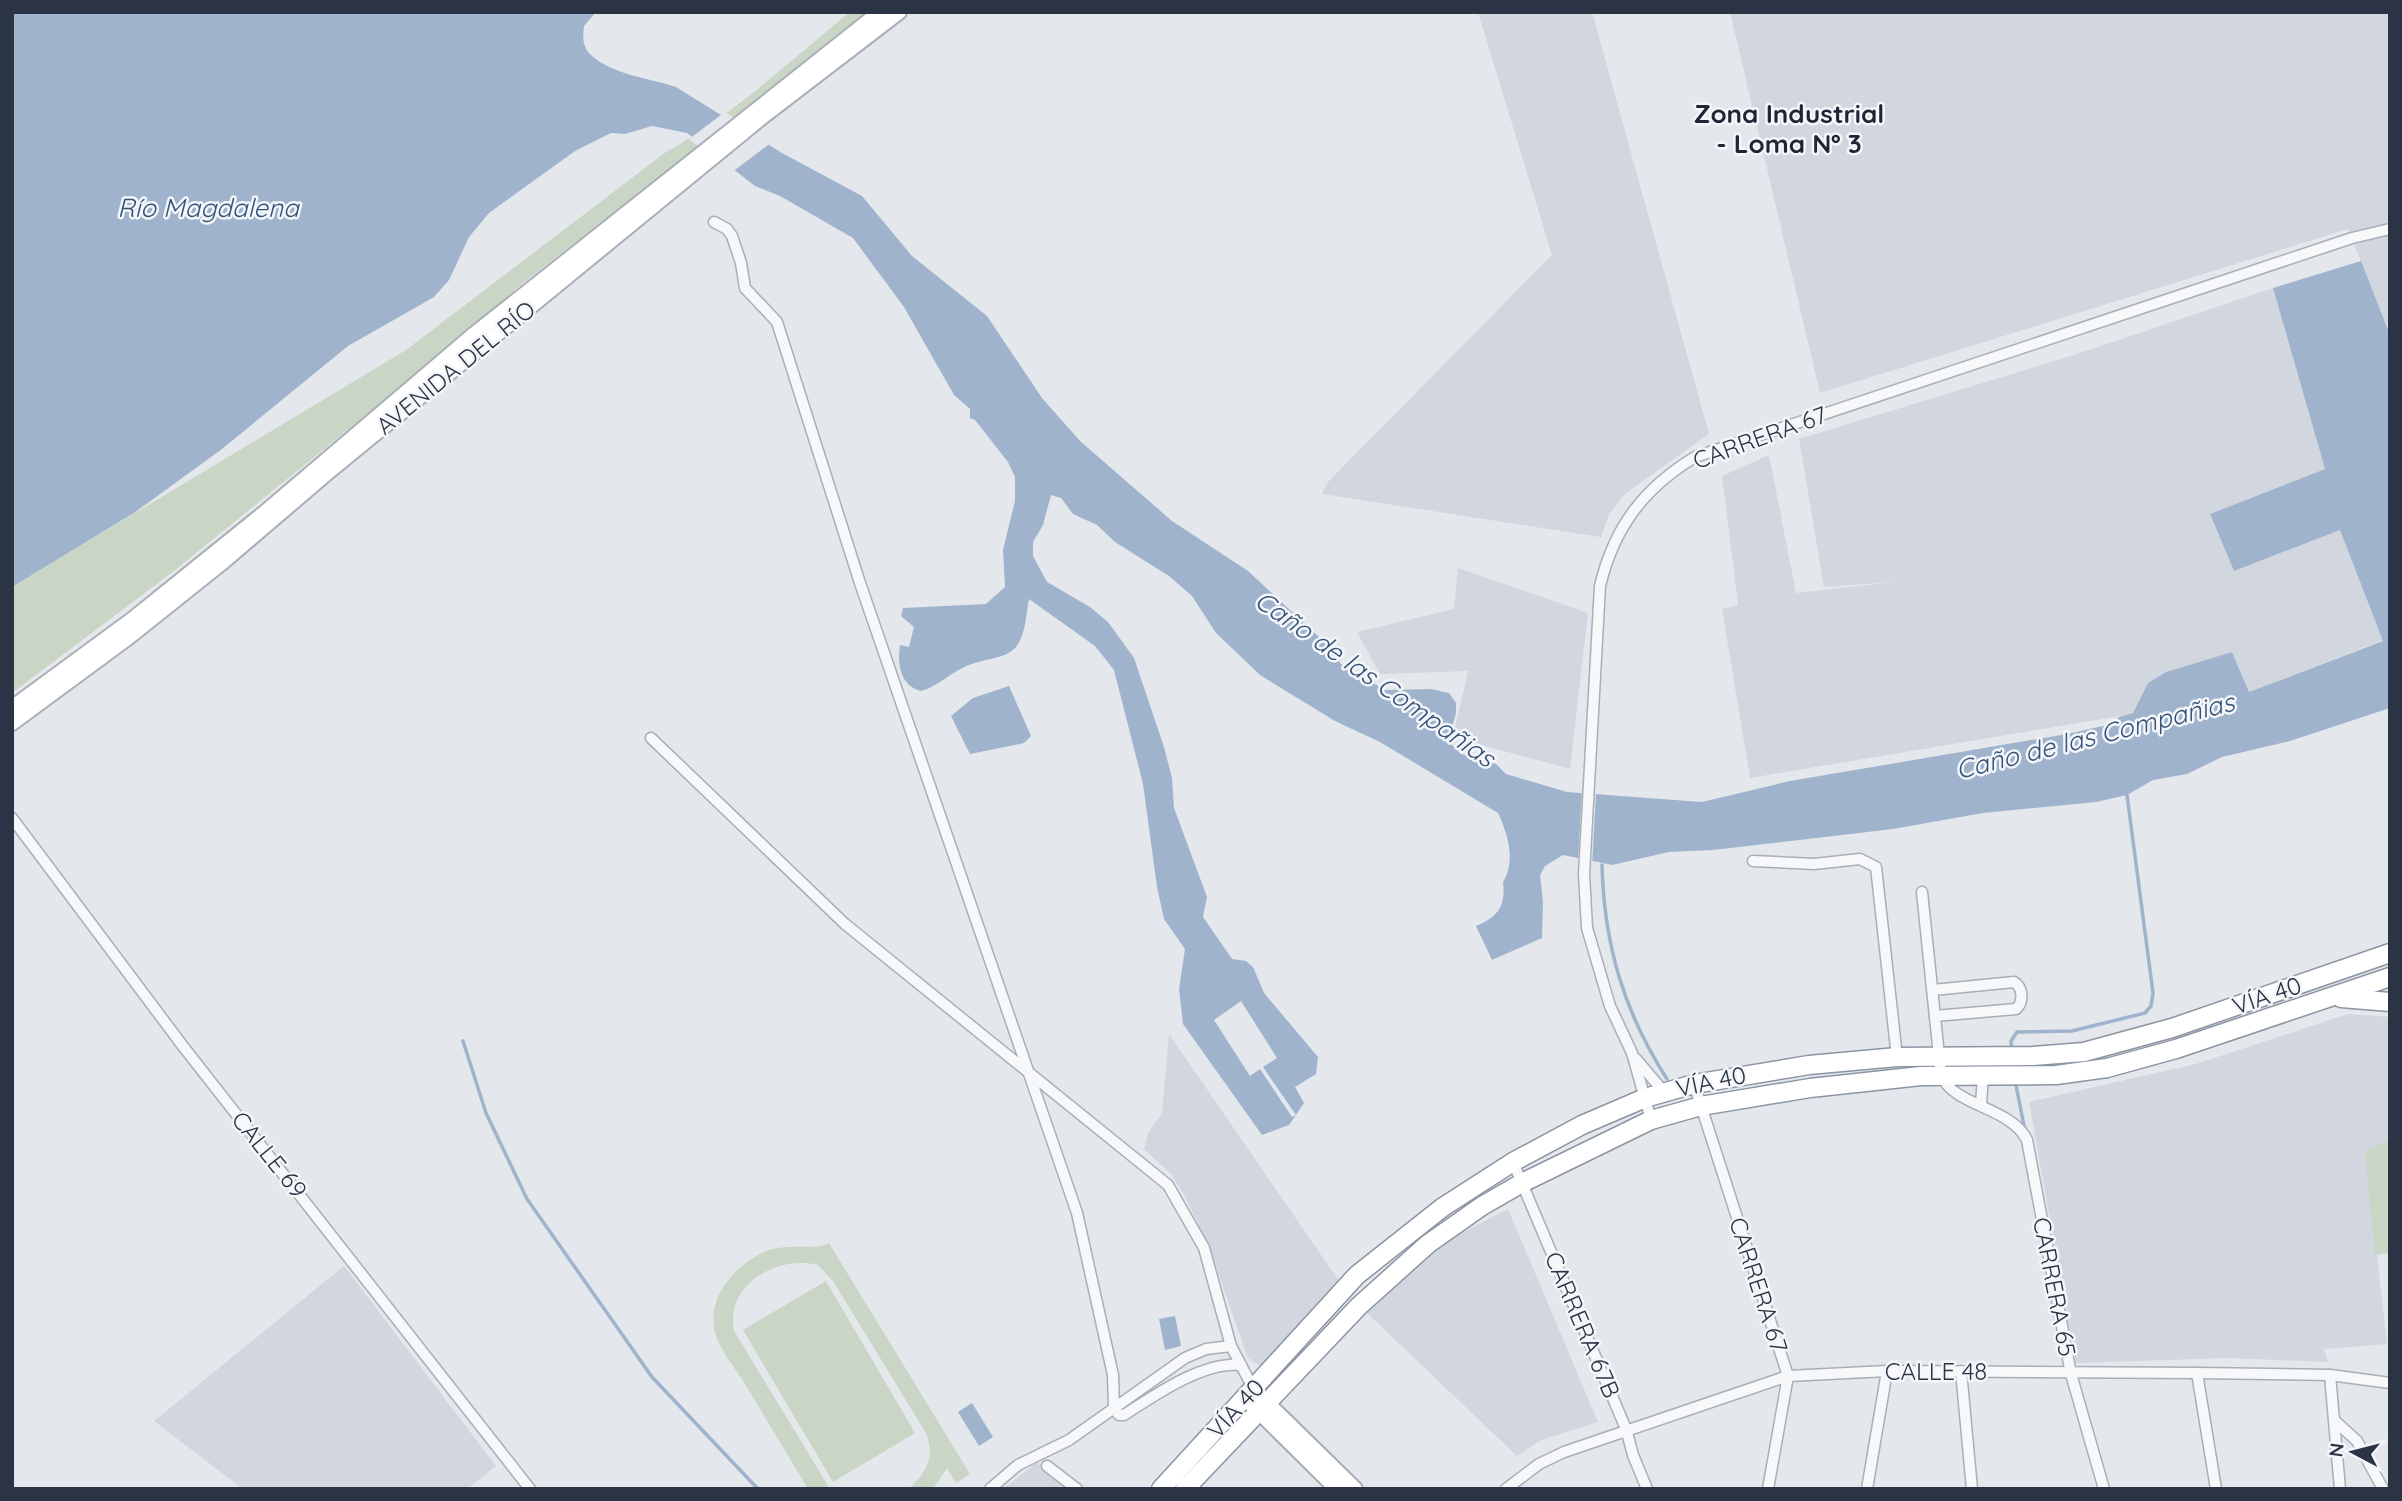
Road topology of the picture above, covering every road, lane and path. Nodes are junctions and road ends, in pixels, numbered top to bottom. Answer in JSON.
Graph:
{"nodes":[{"id":1,"x":880,"y":12,"type":"edge"},
{"id":2,"x":899,"y":12,"type":"edge"},
{"id":3,"x":759,"y":113,"type":"junction"},
{"id":4,"x":703,"y":158,"type":"junction"},
{"id":5,"x":714,"y":222,"type":"dead end"},
{"id":6,"x":2390,"y":229,"type":"edge"},
{"id":7,"x":12,"y":708,"type":"edge"},
{"id":8,"x":12,"y":723,"type":"edge"},
{"id":9,"x":651,"y":738,"type":"dead end"},
{"id":10,"x":12,"y":818,"type":"edge"},
{"id":11,"x":1753,"y":861,"type":"dead end"},
{"id":12,"x":1922,"y":892,"type":"dead end"},
{"id":13,"x":2390,"y":953,"type":"edge"},
{"id":14,"x":2390,"y":977,"type":"edge"},
{"id":15,"x":1933,"y":990,"type":"junction"},
{"id":16,"x":2313,"y":1002,"type":"junction"},
{"id":17,"x":2390,"y":1002,"type":"edge"},
{"id":18,"x":1935,"y":1016,"type":"junction"},
{"id":19,"x":2172,"y":1028,"type":"junction"},
{"id":20,"x":2176,"y":1049,"type":"junction"},
{"id":21,"x":1632,"y":1053,"type":"junction"},
{"id":22,"x":1939,"y":1055,"type":"junction"},
{"id":23,"x":1897,"y":1057,"type":"junction"},
{"id":24,"x":1030,"y":1073,"type":"junction"},
{"id":25,"x":1941,"y":1075,"type":"junction"},
{"id":26,"x":1984,"y":1075,"type":"junction"},
{"id":27,"x":1694,"y":1084,"type":"junction"},
{"id":28,"x":1664,"y":1093,"type":"junction"},
{"id":29,"x":1645,"y":1098,"type":"junction"},
{"id":30,"x":1981,"y":1105,"type":"junction"},
{"id":31,"x":1701,"y":1106,"type":"junction"},
{"id":32,"x":1651,"y":1120,"type":"junction"},
{"id":33,"x":1513,"y":1162,"type":"junction"},
{"id":34,"x":1522,"y":1183,"type":"junction"},
{"id":35,"x":1231,"y":1346,"type":"junction"},
{"id":36,"x":1241,"y":1365,"type":"junction"},
{"id":37,"x":1888,"y":1371,"type":"junction"},
{"id":38,"x":1961,"y":1371,"type":"junction"},
{"id":39,"x":2197,"y":1373,"type":"junction"},
{"id":40,"x":2071,"y":1374,"type":"junction"},
{"id":41,"x":2330,"y":1375,"type":"junction"},
{"id":42,"x":1788,"y":1376,"type":"junction"},
{"id":43,"x":2390,"y":1383,"type":"edge"},
{"id":44,"x":1257,"y":1401,"type":"junction"},
{"id":45,"x":1114,"y":1409,"type":"junction"},
{"id":46,"x":2335,"y":1421,"type":"junction"},
{"id":47,"x":1626,"y":1429,"type":"junction"},
{"id":48,"x":1047,"y":1466,"type":"dead end"},
{"id":49,"x":530,"y":1489,"type":"edge"},
{"id":50,"x":990,"y":1489,"type":"edge"},
{"id":51,"x":1077,"y":1489,"type":"edge"},
{"id":52,"x":1161,"y":1489,"type":"edge"},
{"id":53,"x":1185,"y":1489,"type":"edge"},
{"id":54,"x":1337,"y":1489,"type":"edge"},
{"id":55,"x":1356,"y":1489,"type":"edge"},
{"id":56,"x":1506,"y":1489,"type":"edge"},
{"id":57,"x":1647,"y":1489,"type":"edge"},
{"id":58,"x":1768,"y":1489,"type":"edge"},
{"id":59,"x":1867,"y":1489,"type":"edge"},
{"id":60,"x":1972,"y":1489,"type":"edge"},
{"id":61,"x":2104,"y":1489,"type":"edge"},
{"id":62,"x":2217,"y":1489,"type":"edge"},
{"id":63,"x":2340,"y":1489,"type":"edge"},
{"id":64,"x":2383,"y":1489,"type":"edge"}],
"edges":[{"from":1,"to":3,"type":"main road","name":"AVENIDA DEL RÍO"},
{"from":2,"to":3,"type":"main road","name":"AVENIDA DEL RÍO"},
{"from":3,"to":4,"type":"main road","name":"AVENIDA DEL RÍO"},
{"from":4,"to":7,"type":"main road","name":"AVENIDA DEL RÍO"},
{"from":4,"to":8,"type":"main road","name":"AVENIDA DEL RÍO"},
{"from":5,"to":24,"type":"street"},
{"from":6,"to":21,"type":"street","name":"CARRERA 67"},
{"from":9,"to":24,"type":"street"},
{"from":10,"to":49,"type":"street","name":"CALLE 69"},
{"from":11,"to":23,"type":"street"},
{"from":12,"to":15,"type":"street"},
{"from":13,"to":19,"type":"highway","name":"VÍA 40"},
{"from":14,"to":16,"type":"highway","name":"VÍA 40"},
{"from":15,"to":18,"type":"street"},
{"from":15,"to":18,"type":"street"},
{"from":16,"to":17,"type":"highway"},
{"from":16,"to":20,"type":"highway","name":"VÍA 40"},
{"from":18,"to":22,"type":"street"},
{"from":19,"to":20,"type":"highway"},
{"from":19,"to":22,"type":"highway","name":"VÍA 40"},
{"from":20,"to":26,"type":"highway","name":"VÍA 40"},
{"from":21,"to":28,"type":"street","name":"CARRERA 67"},
{"from":21,"to":29,"type":"street","name":"CARRERA 67"},
{"from":22,"to":23,"type":"highway","name":"VÍA 40"},
{"from":22,"to":25,"type":"street"},
{"from":23,"to":27,"type":"highway","name":"VÍA 40"},
{"from":24,"to":35,"type":"street"},
{"from":24,"to":45,"type":"street"},
{"from":25,"to":26,"type":"highway","name":"VÍA 40"},
{"from":25,"to":30,"type":"street","name":"CARRERA 65"},
{"from":25,"to":31,"type":"highway","name":"VÍA 40"},
{"from":26,"to":30,"type":"street"},
{"from":27,"to":28,"type":"highway","name":"VÍA 40"},
{"from":27,"to":31,"type":"street","name":"CARRERA 67"},
{"from":28,"to":29,"type":"highway","name":"VÍA 40"},
{"from":29,"to":32,"type":"street","name":"CARRERA 67"},
{"from":29,"to":33,"type":"highway","name":"VÍA 40"},
{"from":30,"to":40,"type":"street","name":"CARRERA 65"},
{"from":31,"to":32,"type":"highway","name":"VÍA 40"},
{"from":31,"to":42,"type":"street","name":"CARRERA 67"},
{"from":32,"to":34,"type":"highway","name":"VÍA 40"},
{"from":33,"to":34,"type":"street","name":"CARRERA 67B"},
{"from":33,"to":44,"type":"highway","name":"VÍA 40"},
{"from":34,"to":44,"type":"highway","name":"VÍA 40"},
{"from":34,"to":47,"type":"street","name":"CARRERA 67B"},
{"from":35,"to":36,"type":"street"},
{"from":35,"to":45,"type":"street"},
{"from":36,"to":44,"type":"street"},
{"from":36,"to":45,"type":"street"},
{"from":37,"to":38,"type":"street","name":"CALLE 48"},
{"from":37,"to":42,"type":"street","name":"CALLE 48"},
{"from":37,"to":59,"type":"street"},
{"from":38,"to":40,"type":"street","name":"CALLE 48"},
{"from":38,"to":60,"type":"street"},
{"from":39,"to":40,"type":"street","name":"CALLE 48"},
{"from":39,"to":41,"type":"street","name":"CALLE 48"},
{"from":39,"to":62,"type":"street"},
{"from":40,"to":61,"type":"street","name":"CARRERA 65"},
{"from":41,"to":43,"type":"street","name":"CALLE 48"},
{"from":41,"to":46,"type":"street"},
{"from":42,"to":47,"type":"street","name":"CALLE 48"},
{"from":42,"to":58,"type":"street","name":"CARRERA 67"},
{"from":44,"to":52,"type":"highway","name":"VÍA 40"},
{"from":44,"to":53,"type":"highway","name":"VÍA 40"},
{"from":44,"to":54,"type":"main road"},
{"from":44,"to":55,"type":"main road"},
{"from":45,"to":50,"type":"street"},
{"from":46,"to":63,"type":"street"},
{"from":46,"to":64,"type":"street"},
{"from":47,"to":56,"type":"street","name":"CALLE 48"},
{"from":47,"to":57,"type":"street","name":"CARRERA 67B"},
{"from":48,"to":51,"type":"street"}]}
